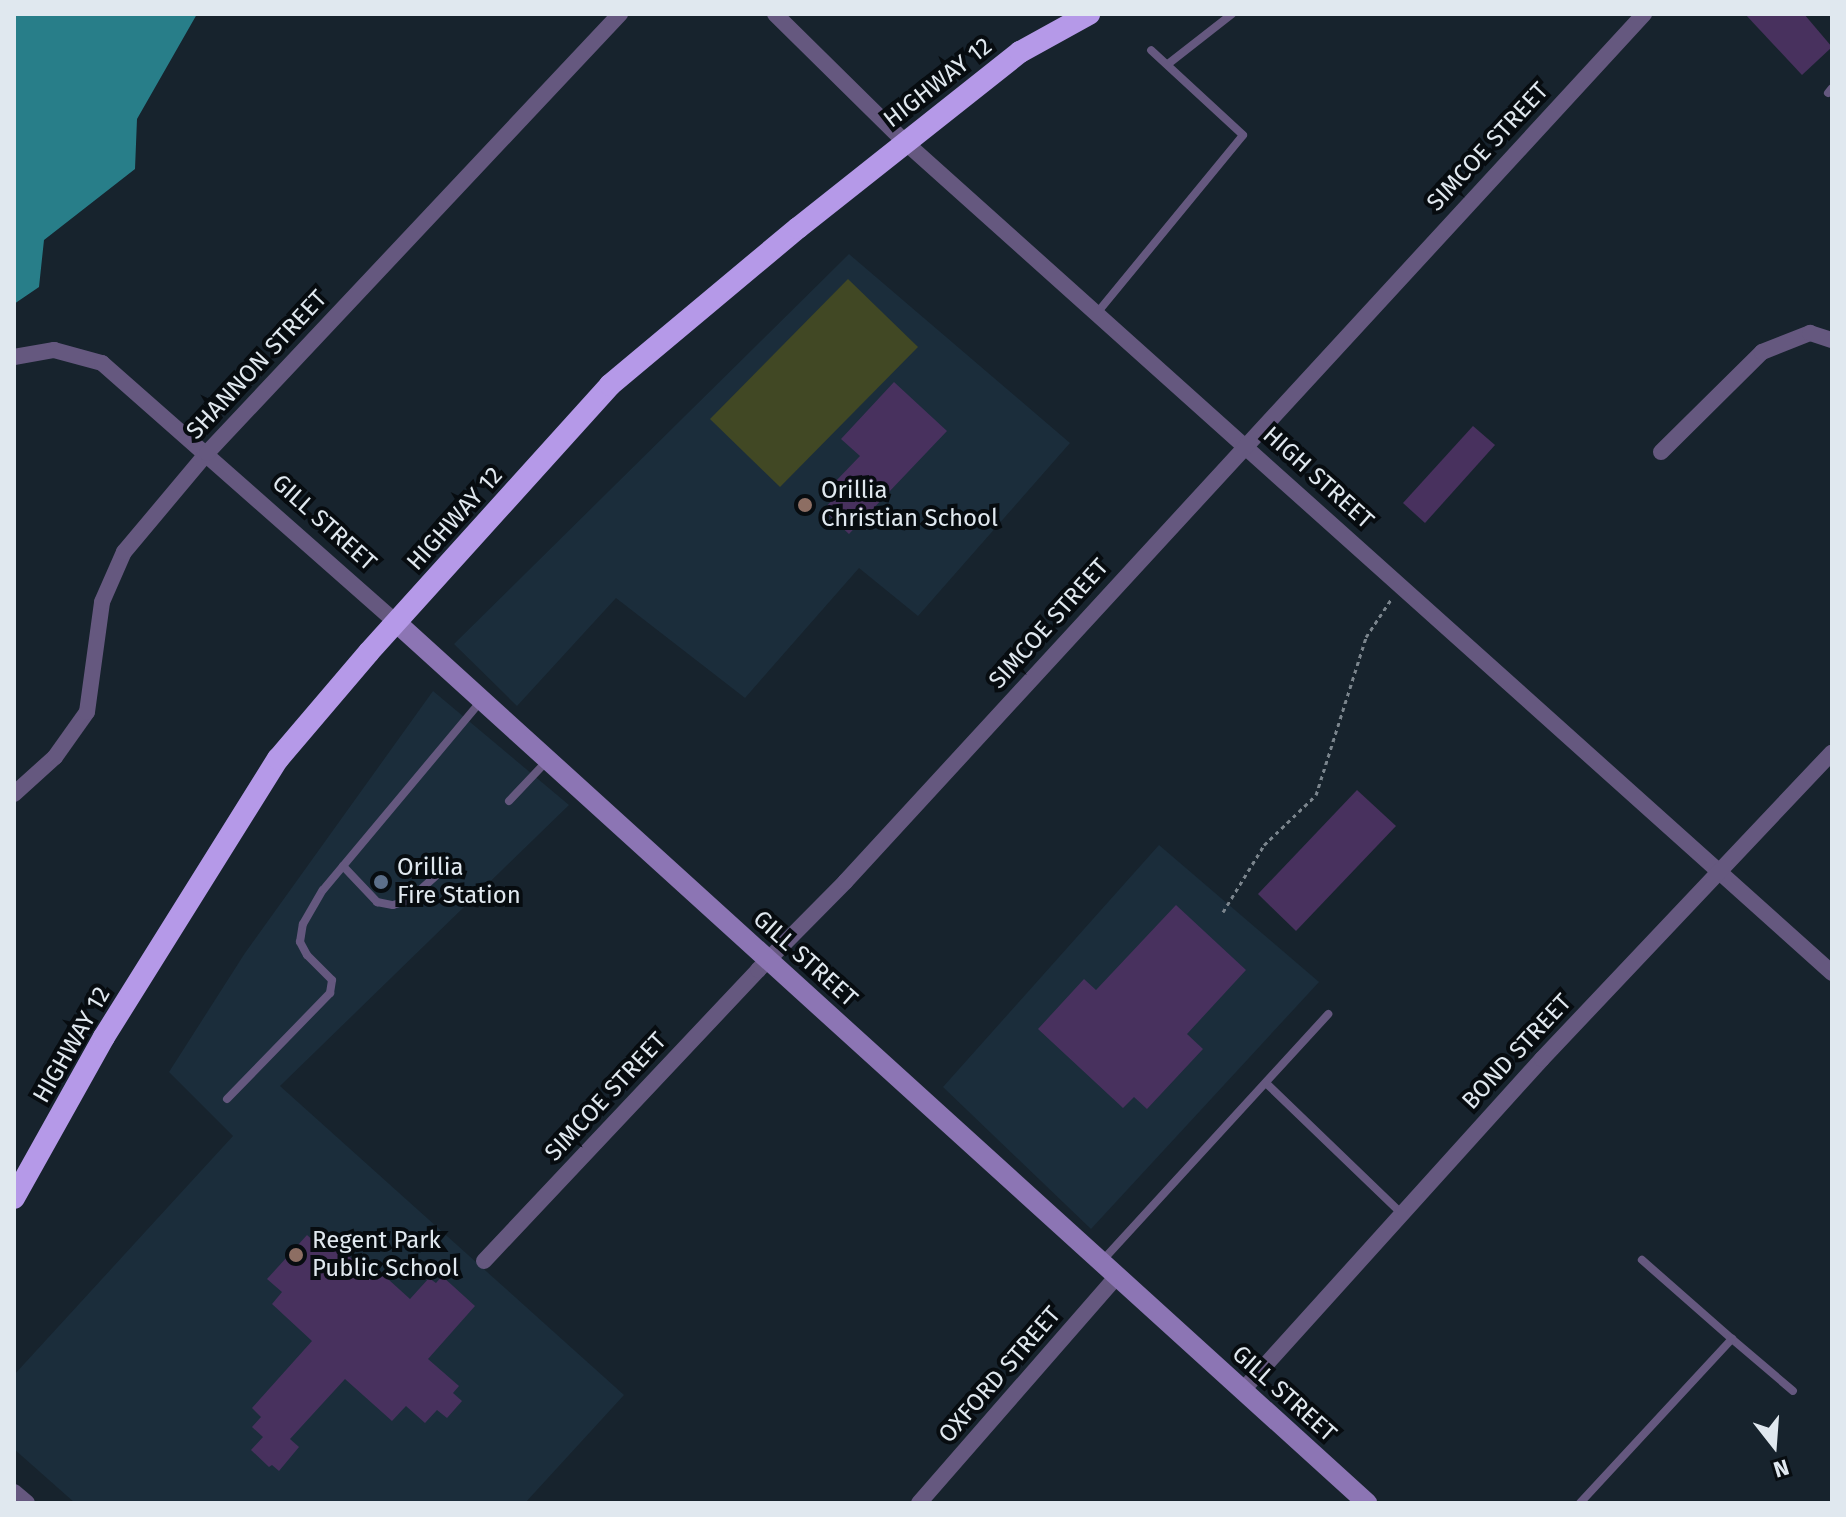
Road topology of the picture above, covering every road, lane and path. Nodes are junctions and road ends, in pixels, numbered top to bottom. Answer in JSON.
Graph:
{"nodes":[{"id":1,"x":620,"y":14,"type":"edge"},
{"id":2,"x":775,"y":14,"type":"edge"},
{"id":3,"x":1089,"y":14,"type":"edge"},
{"id":4,"x":1232,"y":14,"type":"edge"},
{"id":5,"x":1644,"y":14,"type":"edge"},
{"id":6,"x":1151,"y":50,"type":"dead end"},
{"id":7,"x":1168,"y":64,"type":"junction"},
{"id":8,"x":905,"y":142,"type":"junction"},
{"id":9,"x":1097,"y":313,"type":"junction"},
{"id":10,"x":1832,"y":340,"type":"edge"},
{"id":11,"x":14,"y":357,"type":"edge"},
{"id":12,"x":1245,"y":444,"type":"junction"},
{"id":13,"x":1661,"y":452,"type":"dead end"},
{"id":14,"x":207,"y":453,"type":"junction"},
{"id":15,"x":1401,"y":585,"type":"junction"},
{"id":16,"x":397,"y":623,"type":"junction"},
{"id":17,"x":481,"y":700,"type":"junction"},
{"id":18,"x":1832,"y":752,"type":"edge"},
{"id":19,"x":547,"y":760,"type":"junction"},
{"id":20,"x":14,"y":794,"type":"edge"},
{"id":21,"x":509,"y":801,"type":"dead end"},
{"id":22,"x":343,"y":866,"type":"junction"},
{"id":23,"x":1719,"y":872,"type":"junction"},
{"id":24,"x":439,"y":873,"type":"dead end"},
{"id":25,"x":1223,"y":912,"type":"dead end"},
{"id":26,"x":767,"y":960,"type":"junction"},
{"id":27,"x":1832,"y":973,"type":"edge"},
{"id":28,"x":1328,"y":1014,"type":"dead end"},
{"id":29,"x":1266,"y":1083,"type":"junction"},
{"id":30,"x":227,"y":1099,"type":"dead end"},
{"id":31,"x":14,"y":1198,"type":"edge"},
{"id":32,"x":1402,"y":1214,"type":"junction"},
{"id":33,"x":1642,"y":1260,"type":"dead end"},
{"id":34,"x":484,"y":1261,"type":"dead end"},
{"id":35,"x":1108,"y":1270,"type":"junction"},
{"id":36,"x":1732,"y":1339,"type":"junction"},
{"id":37,"x":1242,"y":1391,"type":"junction"},
{"id":38,"x":1793,"y":1391,"type":"dead end"},
{"id":39,"x":14,"y":1492,"type":"edge"},
{"id":40,"x":27,"y":1503,"type":"edge"},
{"id":41,"x":919,"y":1503,"type":"edge"},
{"id":42,"x":1367,"y":1503,"type":"edge"},
{"id":43,"x":1580,"y":1503,"type":"edge"}],
"edges":[{"from":1,"to":14,"type":"street","name":"SHANNON STREET"},
{"from":2,"to":8,"type":"street","name":"HIGH STREET"},
{"from":3,"to":8,"type":"highway","name":"HIGHWAY 12"},
{"from":4,"to":7,"type":"lane"},
{"from":5,"to":12,"type":"street","name":"SIMCOE STREET"},
{"from":6,"to":7,"type":"lane"},
{"from":7,"to":9,"type":"lane"},
{"from":8,"to":9,"type":"street","name":"HIGH STREET"},
{"from":8,"to":16,"type":"highway","name":"HIGHWAY 12"},
{"from":9,"to":12,"type":"street","name":"HIGH STREET"},
{"from":10,"to":13,"type":"street"},
{"from":11,"to":14,"type":"street","name":"GILL STREET"},
{"from":12,"to":15,"type":"street","name":"HIGH STREET"},
{"from":12,"to":26,"type":"street","name":"SIMCOE STREET"},
{"from":14,"to":16,"type":"street","name":"GILL STREET"},
{"from":14,"to":20,"type":"street","name":"SHANNON STREET"},
{"from":15,"to":23,"type":"street","name":"HIGH STREET"},
{"from":15,"to":25,"type":"path"},
{"from":16,"to":17,"type":"main road","name":"GILL STREET"},
{"from":16,"to":31,"type":"highway","name":"HIGHWAY 12"},
{"from":17,"to":19,"type":"main road","name":"GILL STREET"},
{"from":17,"to":22,"type":"lane"},
{"from":18,"to":23,"type":"street","name":"BOND STREET"},
{"from":19,"to":21,"type":"lane"},
{"from":19,"to":26,"type":"main road","name":"GILL STREET"},
{"from":22,"to":24,"type":"lane"},
{"from":22,"to":30,"type":"lane"},
{"from":23,"to":27,"type":"street","name":"HIGH STREET"},
{"from":23,"to":32,"type":"street","name":"BOND STREET"},
{"from":26,"to":34,"type":"street","name":"SIMCOE STREET"},
{"from":26,"to":35,"type":"main road","name":"GILL STREET"},
{"from":28,"to":29,"type":"lane"},
{"from":29,"to":32,"type":"lane"},
{"from":29,"to":35,"type":"lane"},
{"from":32,"to":37,"type":"street","name":"BOND STREET"},
{"from":33,"to":36,"type":"lane"},
{"from":35,"to":37,"type":"main road","name":"GILL STREET"},
{"from":35,"to":41,"type":"street","name":"OXFORD STREET"},
{"from":36,"to":38,"type":"lane"},
{"from":36,"to":43,"type":"lane"},
{"from":37,"to":42,"type":"main road","name":"GILL STREET"},
{"from":39,"to":40,"type":"street"}]}
